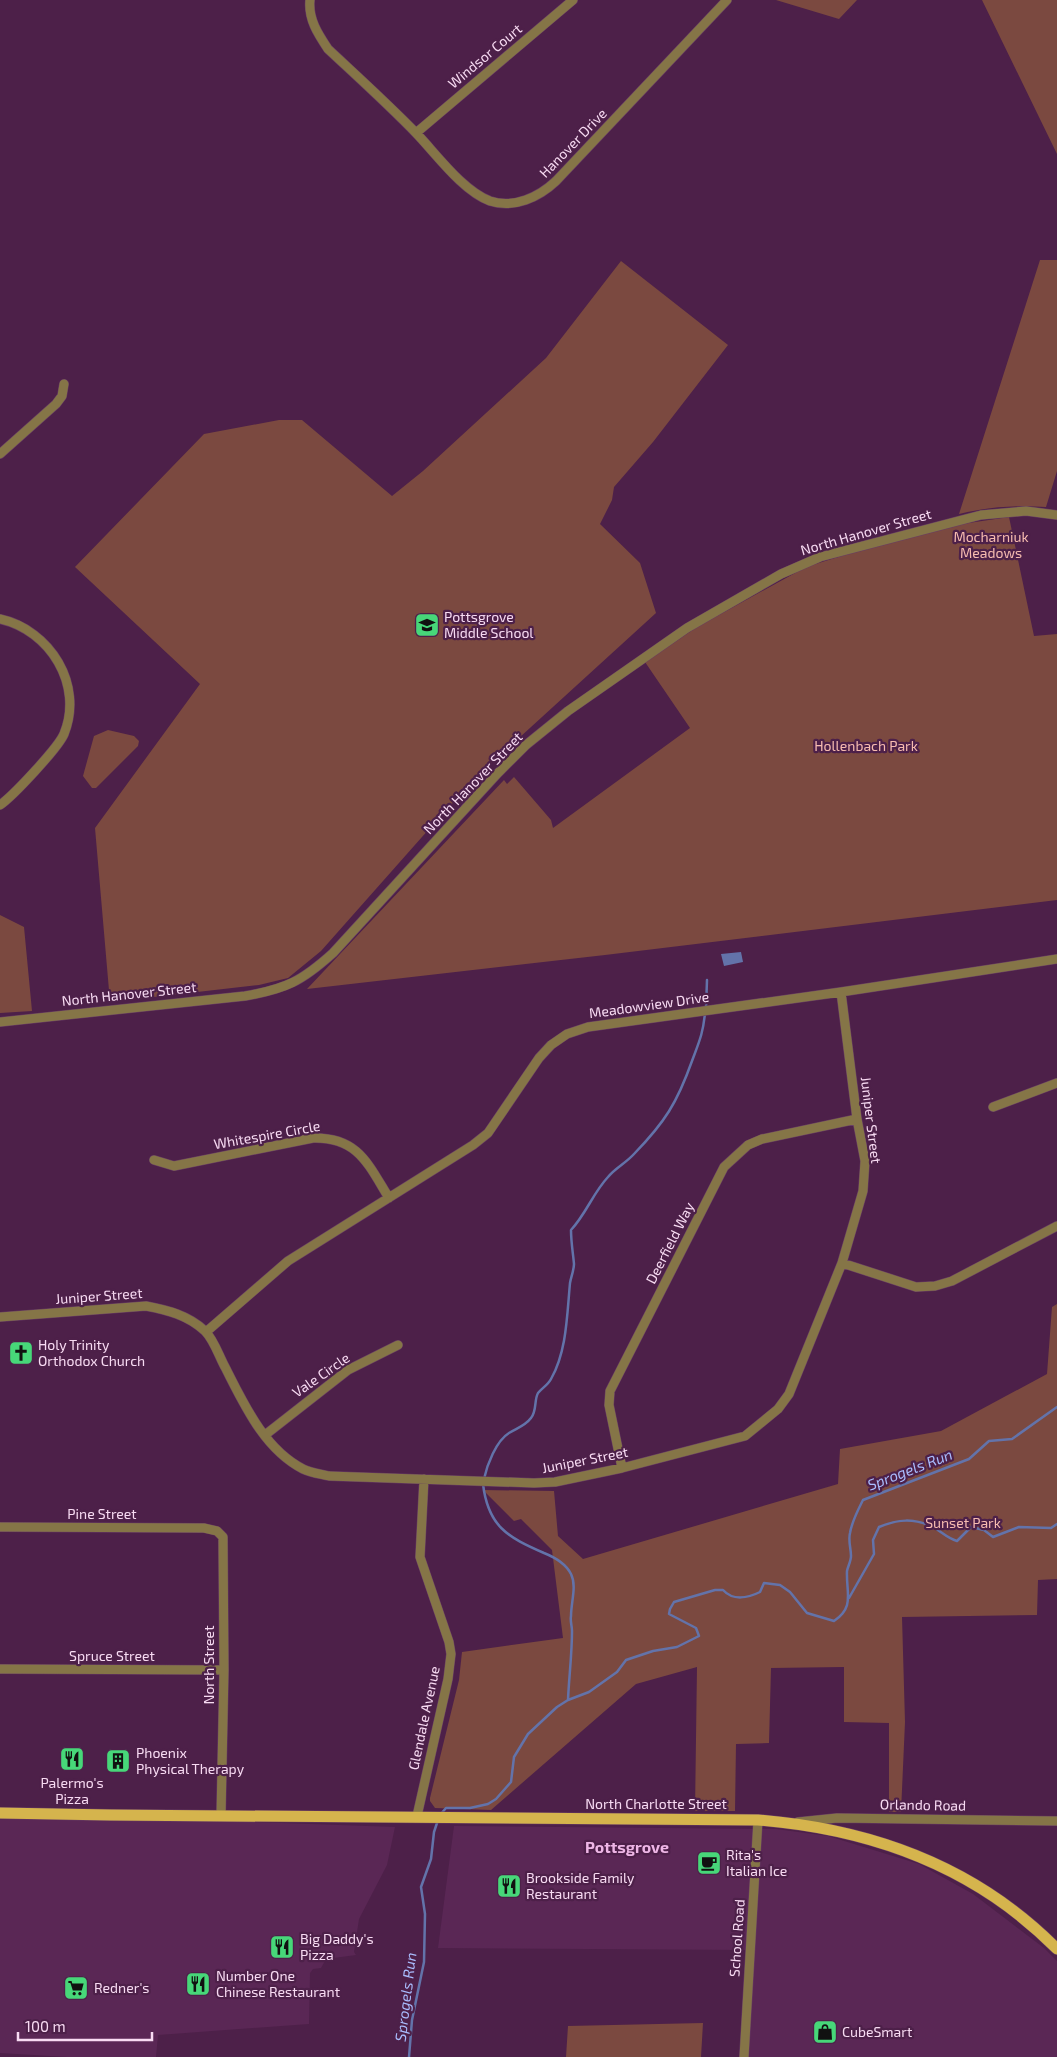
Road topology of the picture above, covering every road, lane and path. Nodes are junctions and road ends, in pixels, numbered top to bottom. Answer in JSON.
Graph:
{"nodes":[{"id":1,"x":310,"y":0,"type":"edge"},
{"id":2,"x":572,"y":0,"type":"edge"},
{"id":3,"x":727,"y":0,"type":"edge"},
{"id":4,"x":416,"y":133,"type":"junction"},
{"id":5,"x":64,"y":384,"type":"dead end"},
{"id":6,"x":0,"y":454,"type":"edge"},
{"id":7,"x":1057,"y":515,"type":"edge"},
{"id":8,"x":0,"y":619,"type":"edge"},
{"id":9,"x":0,"y":805,"type":"edge"},
{"id":10,"x":1057,"y":960,"type":"edge"},
{"id":11,"x":841,"y":992,"type":"junction"},
{"id":12,"x":0,"y":1022,"type":"edge"},
{"id":13,"x":1057,"y":1083,"type":"edge"},
{"id":14,"x":993,"y":1107,"type":"dead end"},
{"id":15,"x":857,"y":1119,"type":"junction"},
{"id":16,"x":154,"y":1160,"type":"dead end"},
{"id":17,"x":389,"y":1198,"type":"junction"},
{"id":18,"x":1057,"y":1226,"type":"edge"},
{"id":19,"x":842,"y":1263,"type":"junction"},
{"id":20,"x":0,"y":1317,"type":"edge"},
{"id":21,"x":206,"y":1332,"type":"junction"},
{"id":22,"x":398,"y":1345,"type":"dead end"},
{"id":23,"x":265,"y":1435,"type":"junction"},
{"id":24,"x":622,"y":1468,"type":"junction"},
{"id":25,"x":424,"y":1479,"type":"junction"},
{"id":26,"x":0,"y":1527,"type":"edge"},
{"id":27,"x":204,"y":1528,"type":"joint"},
{"id":28,"x":0,"y":1669,"type":"edge"},
{"id":29,"x":224,"y":1670,"type":"junction"},
{"id":30,"x":0,"y":1813,"type":"edge"},
{"id":31,"x":220,"y":1816,"type":"junction"},
{"id":32,"x":417,"y":1816,"type":"junction"},
{"id":33,"x":758,"y":1820,"type":"junction"},
{"id":34,"x":1057,"y":1821,"type":"edge"},
{"id":35,"x":790,"y":1822,"type":"junction"},
{"id":36,"x":1057,"y":1949,"type":"edge"},
{"id":37,"x":744,"y":2057,"type":"edge"}],
"edges":[{"from":1,"to":4,"type":"street","name":"Hanover Drive"},
{"from":2,"to":4,"type":"street","name":"Windsor Court"},
{"from":3,"to":4,"type":"street","name":"Hanover Drive"},
{"from":5,"to":6,"type":"street"},
{"from":7,"to":12,"type":"street","name":"North Hanover Street"},
{"from":8,"to":9,"type":"street"},
{"from":10,"to":11,"type":"street","name":"Meadowview Drive"},
{"from":11,"to":15,"type":"street","name":"Juniper Street"},
{"from":11,"to":17,"type":"street","name":"Meadowview Drive"},
{"from":13,"to":14,"type":"street"},
{"from":15,"to":19,"type":"street","name":"Juniper Street"},
{"from":15,"to":24,"type":"street","name":"Deerfield Way"},
{"from":16,"to":17,"type":"street","name":"Whitespire Circle"},
{"from":17,"to":21,"type":"street","name":"Meadowview Drive"},
{"from":18,"to":19,"type":"street"},
{"from":19,"to":24,"type":"street","name":"Juniper Street"},
{"from":20,"to":21,"type":"street","name":"Juniper Street"},
{"from":21,"to":23,"type":"street","name":"Juniper Street"},
{"from":22,"to":23,"type":"street","name":"Vale Circle"},
{"from":23,"to":25,"type":"street","name":"Juniper Street"},
{"from":24,"to":25,"type":"street","name":"Juniper Street"},
{"from":25,"to":32,"type":"street","name":"Glendale Avenue"},
{"from":26,"to":27,"type":"street","name":"Pine Street"},
{"from":27,"to":29,"type":"street","name":"North Street"},
{"from":28,"to":29,"type":"street","name":"Spruce Street"},
{"from":29,"to":31,"type":"street","name":"North Street"},
{"from":30,"to":31,"type":"main road","name":"North Charlotte Street"},
{"from":31,"to":32,"type":"main road","name":"North Charlotte Street"},
{"from":32,"to":33,"type":"main road","name":"North Charlotte Street"},
{"from":33,"to":35,"type":"main road","name":"North Charlotte Street"},
{"from":33,"to":37,"type":"street","name":"School Road"},
{"from":34,"to":35,"type":"street","name":"Orlando Road"},
{"from":35,"to":36,"type":"main road","name":"North Charlotte Street"}]}
